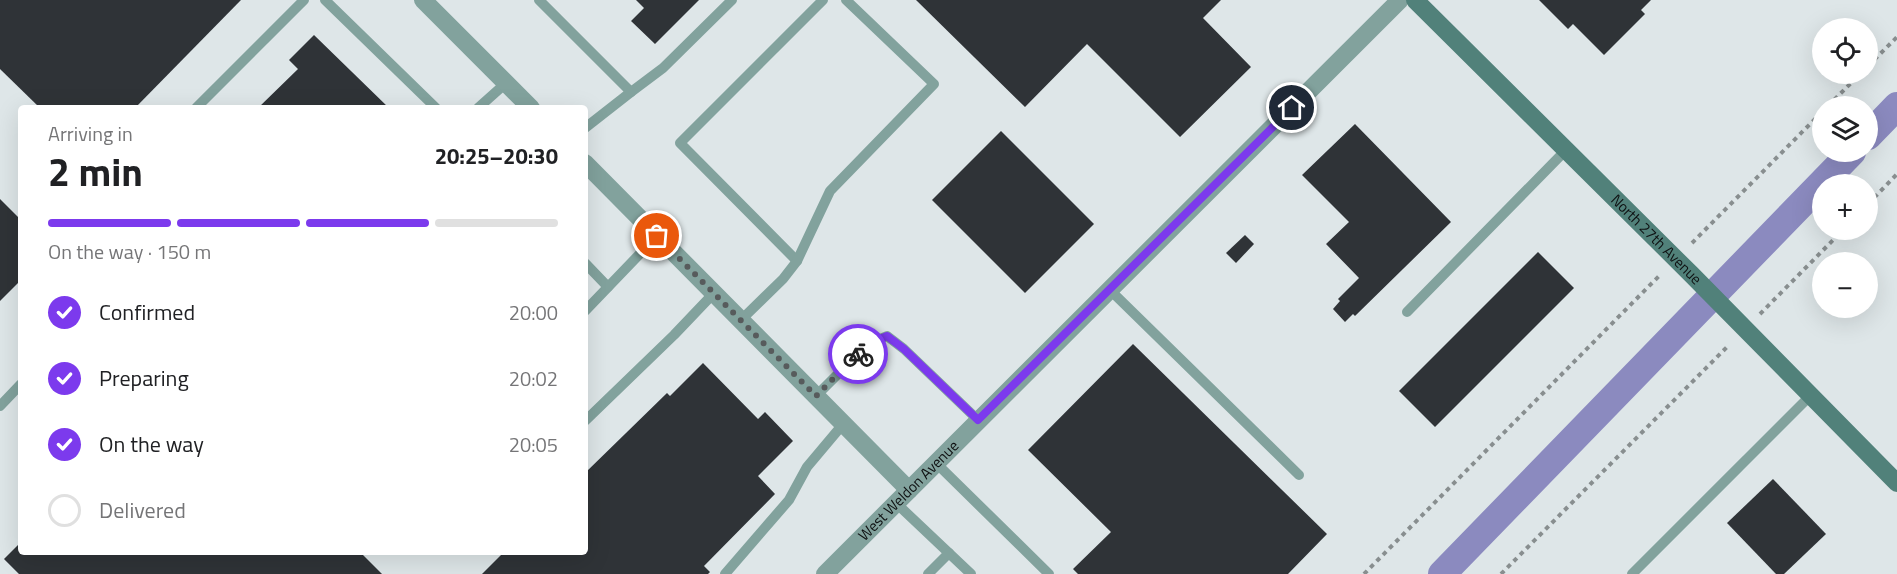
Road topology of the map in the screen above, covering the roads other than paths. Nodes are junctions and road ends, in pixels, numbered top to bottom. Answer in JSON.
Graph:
{"nodes":[{"id":1,"x":304,"y":0,"type":"edge"},
{"id":2,"x":325,"y":0,"type":"edge"},
{"id":3,"x":423,"y":0,"type":"edge"},
{"id":4,"x":539,"y":0,"type":"edge"},
{"id":5,"x":732,"y":0,"type":"edge"},
{"id":6,"x":824,"y":0,"type":"edge"},
{"id":7,"x":846,"y":0,"type":"edge"},
{"id":8,"x":1400,"y":0,"type":"edge"},
{"id":9,"x":1415,"y":0,"type":"edge"},
{"id":10,"x":506,"y":83,"type":"junction"},
{"id":11,"x":631,"y":92,"type":"junction"},
{"id":12,"x":199,"y":105,"type":"edge"},
{"id":13,"x":433,"y":105,"type":"edge"},
{"id":14,"x":481,"y":105,"type":"edge"},
{"id":15,"x":528,"y":105,"type":"edge"},
{"id":16,"x":588,"y":126,"type":"edge"},
{"id":17,"x":1565,"y":151,"type":"junction"},
{"id":18,"x":588,"y":166,"type":"edge"},
{"id":19,"x":657,"y":236,"type":"junction"},
{"id":20,"x":797,"y":261,"type":"junction"},
{"id":21,"x":588,"y":265,"type":"edge"},
{"id":22,"x":608,"y":287,"type":"junction"},
{"id":23,"x":1110,"y":290,"type":"junction"},
{"id":24,"x":714,"y":293,"type":"junction"},
{"id":25,"x":588,"y":308,"type":"edge"},
{"id":26,"x":1407,"y":312,"type":"dead end"},
{"id":27,"x":741,"y":320,"type":"junction"},
{"id":28,"x":18,"y":387,"type":"edge"},
{"id":29,"x":1811,"y":395,"type":"junction"},
{"id":30,"x":816,"y":396,"type":"junction"},
{"id":31,"x":0,"y":406,"type":"edge"},
{"id":32,"x":588,"y":417,"type":"edge"},
{"id":33,"x":978,"y":420,"type":"junction"},
{"id":34,"x":844,"y":423,"type":"junction"},
{"id":35,"x":936,"y":463,"type":"junction"},
{"id":36,"x":1299,"y":475,"type":"dead end"},
{"id":37,"x":1897,"y":483,"type":"edge"},
{"id":38,"x":909,"y":490,"type":"junction"},
{"id":39,"x":896,"y":503,"type":"junction"},
{"id":40,"x":949,"y":553,"type":"junction"},
{"id":41,"x":725,"y":574,"type":"edge"},
{"id":42,"x":825,"y":574,"type":"edge"},
{"id":43,"x":928,"y":574,"type":"edge"},
{"id":44,"x":971,"y":574,"type":"edge"},
{"id":45,"x":1049,"y":574,"type":"edge"},
{"id":46,"x":1632,"y":574,"type":"edge"}],
"edges":[{"from":1,"to":12,"type":"lane"},
{"from":2,"to":13,"type":"lane"},
{"from":3,"to":10,"type":"street"},
{"from":4,"to":11,"type":"lane"},
{"from":5,"to":11,"type":"lane"},
{"from":6,"to":20,"type":"lane"},
{"from":7,"to":20,"type":"lane"},
{"from":8,"to":23,"type":"street","name":"West Weldon Avenue"},
{"from":9,"to":17,"type":"main road","name":"North 27th Avenue"},
{"from":10,"to":14,"type":"lane"},
{"from":10,"to":15,"type":"street"},
{"from":11,"to":16,"type":"lane"},
{"from":17,"to":26,"type":"lane"},
{"from":17,"to":29,"type":"main road","name":"North 27th Avenue"},
{"from":18,"to":19,"type":"street"},
{"from":19,"to":22,"type":"lane"},
{"from":19,"to":24,"type":"street"},
{"from":20,"to":27,"type":"lane"},
{"from":21,"to":22,"type":"lane"},
{"from":22,"to":25,"type":"lane"},
{"from":23,"to":33,"type":"street","name":"West Weldon Avenue"},
{"from":23,"to":36,"type":"lane"},
{"from":24,"to":27,"type":"street"},
{"from":24,"to":32,"type":"lane"},
{"from":27,"to":30,"type":"street"},
{"from":28,"to":31,"type":"lane"},
{"from":29,"to":37,"type":"main road","name":"North 27th Avenue"},
{"from":29,"to":46,"type":"lane"},
{"from":30,"to":33,"type":"lane"},
{"from":30,"to":34,"type":"street"},
{"from":33,"to":35,"type":"street","name":"West Weldon Avenue"},
{"from":34,"to":38,"type":"street"},
{"from":34,"to":41,"type":"lane"},
{"from":35,"to":38,"type":"street","name":"West Weldon Avenue"},
{"from":35,"to":45,"type":"lane"},
{"from":38,"to":39,"type":"street","name":"West Weldon Avenue"},
{"from":39,"to":40,"type":"lane"},
{"from":39,"to":42,"type":"street","name":"West Weldon Avenue"},
{"from":40,"to":43,"type":"lane"},
{"from":40,"to":44,"type":"lane"}]}
